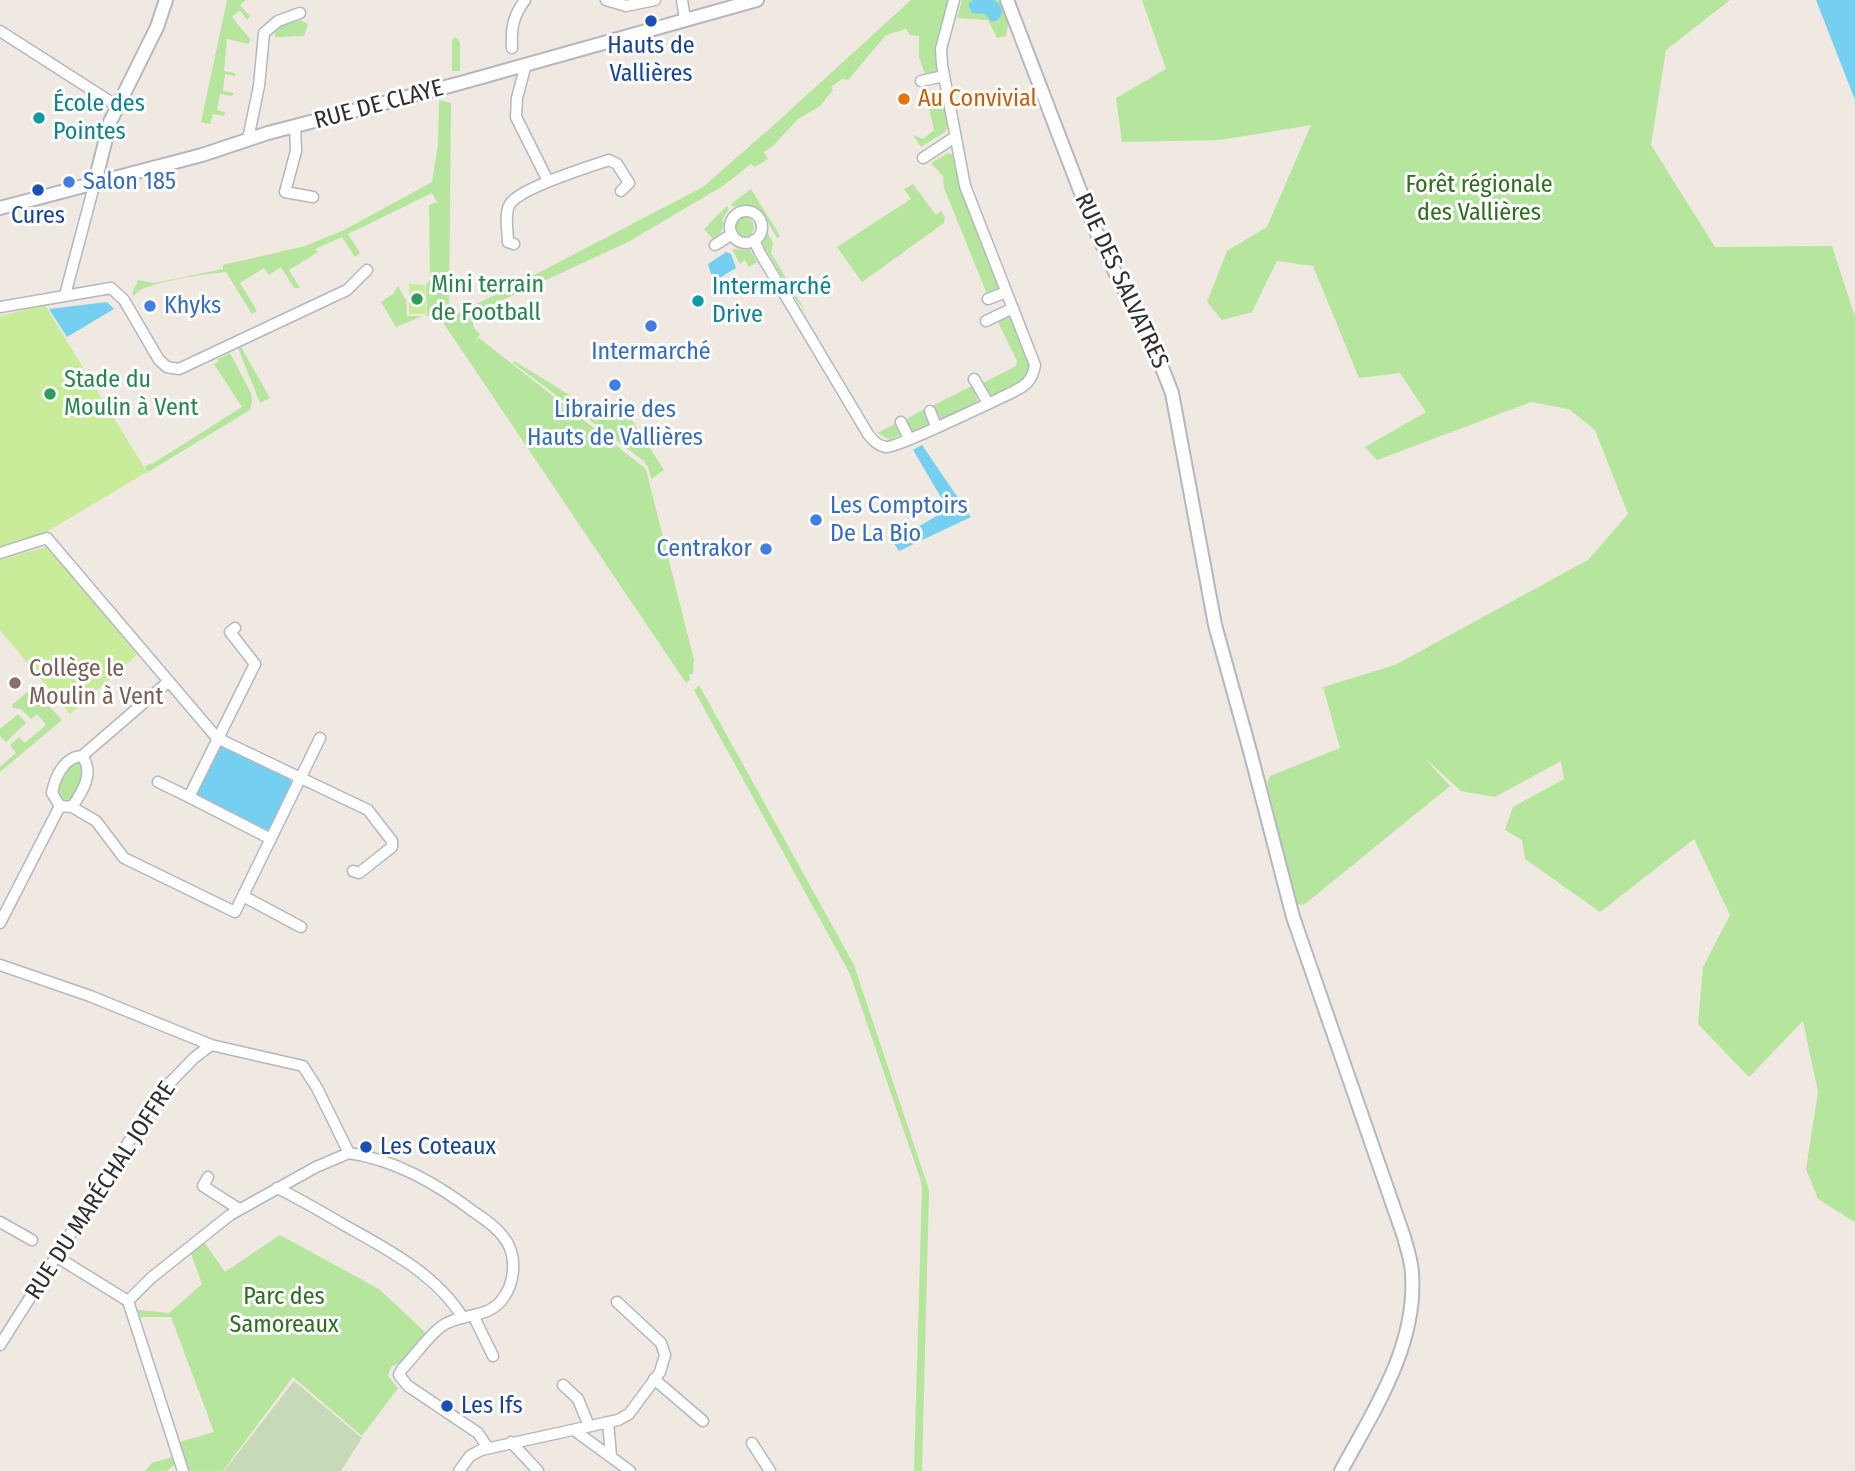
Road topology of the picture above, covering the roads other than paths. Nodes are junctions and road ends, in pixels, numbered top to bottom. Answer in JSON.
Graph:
{"nodes":[{"id":1,"x":166,"y":0,"type":"edge"},
{"id":2,"x":525,"y":0,"type":"edge"},
{"id":3,"x":606,"y":0,"type":"edge"},
{"id":4,"x":654,"y":0,"type":"edge"},
{"id":5,"x":682,"y":0,"type":"edge"},
{"id":6,"x":757,"y":0,"type":"edge"},
{"id":7,"x":954,"y":0,"type":"edge"},
{"id":8,"x":1007,"y":0,"type":"edge"},
{"id":9,"x":300,"y":13,"type":"dead end"},
{"id":10,"x":685,"y":19,"type":"junction"},
{"id":11,"x":0,"y":31,"type":"edge"},
{"id":12,"x":512,"y":48,"type":"dead end"},
{"id":13,"x":526,"y":64,"type":"junction"},
{"id":14,"x":944,"y":76,"type":"junction"},
{"id":15,"x":921,"y":81,"type":"dead end"},
{"id":16,"x":948,"y":96,"type":"junction"},
{"id":17,"x":929,"y":100,"type":"dead end"},
{"id":18,"x":117,"y":106,"type":"junction"},
{"id":19,"x":295,"y":127,"type":"junction"},
{"id":20,"x":955,"y":137,"type":"junction"},
{"id":21,"x":248,"y":139,"type":"junction"},
{"id":22,"x":923,"y":158,"type":"dead end"},
{"id":23,"x":548,"y":181,"type":"junction"},
{"id":24,"x":94,"y":182,"type":"junction"},
{"id":25,"x":621,"y":191,"type":"dead end"},
{"id":26,"x":313,"y":197,"type":"dead end"},
{"id":27,"x":0,"y":208,"type":"edge"},
{"id":28,"x":732,"y":234,"type":"junction"},
{"id":29,"x":754,"y":240,"type":"junction"},
{"id":30,"x":513,"y":244,"type":"dead end"},
{"id":31,"x":715,"y":245,"type":"dead end"},
{"id":32,"x":367,"y":270,"type":"dead end"},
{"id":33,"x":1006,"y":292,"type":"junction"},
{"id":34,"x":65,"y":295,"type":"junction"},
{"id":35,"x":988,"y":299,"type":"dead end"},
{"id":36,"x":0,"y":307,"type":"edge"},
{"id":37,"x":1013,"y":308,"type":"junction"},
{"id":38,"x":986,"y":321,"type":"dead end"},
{"id":39,"x":974,"y":379,"type":"dead end"},
{"id":40,"x":988,"y":403,"type":"junction"},
{"id":41,"x":930,"y":411,"type":"dead end"},
{"id":42,"x":901,"y":422,"type":"dead end"},
{"id":43,"x":936,"y":426,"type":"junction"},
{"id":44,"x":909,"y":439,"type":"junction"},
{"id":45,"x":0,"y":552,"type":"edge"},
{"id":46,"x":235,"y":628,"type":"dead end"},
{"id":47,"x":168,"y":682,"type":"junction"},
{"id":48,"x":218,"y":737,"type":"junction"},
{"id":49,"x":320,"y":738,"type":"dead end"},
{"id":50,"x":82,"y":756,"type":"junction"},
{"id":51,"x":301,"y":778,"type":"junction"},
{"id":52,"x":158,"y":782,"type":"dead end"},
{"id":53,"x":189,"y":797,"type":"junction"},
{"id":54,"x":72,"y":807,"type":"junction"},
{"id":55,"x":58,"y":808,"type":"junction"},
{"id":56,"x":271,"y":839,"type":"junction"},
{"id":57,"x":353,"y":871,"type":"dead end"},
{"id":58,"x":243,"y":896,"type":"junction"},
{"id":59,"x":0,"y":923,"type":"edge"},
{"id":60,"x":301,"y":927,"type":"dead end"},
{"id":61,"x":0,"y":965,"type":"edge"},
{"id":62,"x":211,"y":1045,"type":"junction"},
{"id":63,"x":349,"y":1153,"type":"junction"},
{"id":64,"x":208,"y":1177,"type":"dead end"},
{"id":65,"x":277,"y":1188,"type":"junction"},
{"id":66,"x":239,"y":1209,"type":"junction"},
{"id":67,"x":0,"y":1222,"type":"edge"},
{"id":68,"x":32,"y":1240,"type":"dead end"},
{"id":69,"x":57,"y":1257,"type":"junction"},
{"id":70,"x":128,"y":1301,"type":"junction"},
{"id":71,"x":617,"y":1302,"type":"dead end"},
{"id":72,"x":469,"y":1317,"type":"junction"},
{"id":73,"x":0,"y":1345,"type":"edge"},
{"id":74,"x":493,"y":1356,"type":"dead end"},
{"id":75,"x":654,"y":1379,"type":"junction"},
{"id":76,"x":563,"y":1385,"type":"dead end"},
{"id":77,"x":703,"y":1421,"type":"dead end"},
{"id":78,"x":608,"y":1422,"type":"junction"},
{"id":79,"x":589,"y":1426,"type":"junction"},
{"id":80,"x":574,"y":1430,"type":"junction"},
{"id":81,"x":511,"y":1442,"type":"junction"},
{"id":82,"x":752,"y":1443,"type":"dead end"},
{"id":83,"x":488,"y":1448,"type":"junction"},
{"id":84,"x":611,"y":1456,"type":"junction"},
{"id":85,"x":183,"y":1471,"type":"edge"},
{"id":86,"x":459,"y":1471,"type":"edge"},
{"id":87,"x":538,"y":1471,"type":"edge"},
{"id":88,"x":630,"y":1471,"type":"edge"},
{"id":89,"x":770,"y":1471,"type":"edge"},
{"id":90,"x":1341,"y":1471,"type":"edge"}],
"edges":[{"from":1,"to":18,"type":"street"},
{"from":2,"to":12,"type":"street"},
{"from":3,"to":4,"type":"street"},
{"from":5,"to":10,"type":"street"},
{"from":6,"to":10,"type":"street","name":"RUE DE CLAYE"},
{"from":7,"to":14,"type":"street"},
{"from":8,"to":90,"type":"street","name":"RUE DES SALVATRES"},
{"from":9,"to":21,"type":"street"},
{"from":10,"to":13,"type":"street","name":"RUE DE CLAYE"},
{"from":11,"to":18,"type":"street"},
{"from":13,"to":19,"type":"street","name":"RUE DE CLAYE"},
{"from":13,"to":23,"type":"street"},
{"from":14,"to":15,"type":"street"},
{"from":14,"to":16,"type":"street"},
{"from":16,"to":17,"type":"street"},
{"from":16,"to":20,"type":"street"},
{"from":18,"to":24,"type":"street"},
{"from":19,"to":21,"type":"street","name":"RUE DE CLAYE"},
{"from":19,"to":26,"type":"street"},
{"from":20,"to":22,"type":"street"},
{"from":20,"to":33,"type":"street"},
{"from":21,"to":24,"type":"street","name":"RUE DE CLAYE"},
{"from":23,"to":25,"type":"street"},
{"from":23,"to":30,"type":"street"},
{"from":24,"to":27,"type":"street","name":"RUE DE CLAYE"},
{"from":24,"to":34,"type":"street"},
{"from":28,"to":29,"type":"street"},
{"from":28,"to":29,"type":"street"},
{"from":28,"to":31,"type":"street"},
{"from":29,"to":44,"type":"street"},
{"from":32,"to":34,"type":"street"},
{"from":33,"to":35,"type":"street"},
{"from":33,"to":37,"type":"street"},
{"from":34,"to":36,"type":"street"},
{"from":37,"to":38,"type":"street"},
{"from":37,"to":40,"type":"street"},
{"from":39,"to":40,"type":"street"},
{"from":40,"to":43,"type":"street"},
{"from":41,"to":43,"type":"street"},
{"from":42,"to":44,"type":"street"},
{"from":43,"to":44,"type":"street"},
{"from":45,"to":47,"type":"street"},
{"from":46,"to":48,"type":"street"},
{"from":47,"to":48,"type":"street"},
{"from":47,"to":50,"type":"street"},
{"from":48,"to":51,"type":"street"},
{"from":48,"to":53,"type":"street"},
{"from":49,"to":51,"type":"street"},
{"from":50,"to":54,"type":"street"},
{"from":50,"to":55,"type":"street"},
{"from":51,"to":56,"type":"street"},
{"from":51,"to":57,"type":"street"},
{"from":52,"to":53,"type":"street"},
{"from":53,"to":56,"type":"street"},
{"from":54,"to":55,"type":"street"},
{"from":54,"to":58,"type":"street"},
{"from":55,"to":59,"type":"street"},
{"from":56,"to":58,"type":"street"},
{"from":58,"to":60,"type":"street"},
{"from":61,"to":62,"type":"street"},
{"from":62,"to":63,"type":"street"},
{"from":62,"to":69,"type":"street","name":"RUE DU MARÉCHAL JOFFRE"},
{"from":63,"to":65,"type":"street"},
{"from":63,"to":72,"type":"street"},
{"from":64,"to":66,"type":"street"},
{"from":65,"to":66,"type":"street"},
{"from":65,"to":72,"type":"street"},
{"from":66,"to":70,"type":"street"},
{"from":67,"to":68,"type":"street"},
{"from":69,"to":70,"type":"street"},
{"from":69,"to":73,"type":"street","name":"RUE DU MARÉCHAL JOFFRE"},
{"from":70,"to":85,"type":"street"},
{"from":71,"to":75,"type":"street"},
{"from":72,"to":74,"type":"street"},
{"from":72,"to":83,"type":"street"},
{"from":75,"to":77,"type":"street"},
{"from":75,"to":78,"type":"street"},
{"from":76,"to":79,"type":"street"},
{"from":78,"to":79,"type":"street"},
{"from":78,"to":84,"type":"street"},
{"from":79,"to":80,"type":"street"},
{"from":80,"to":81,"type":"street"},
{"from":80,"to":84,"type":"street"},
{"from":81,"to":83,"type":"street"},
{"from":81,"to":87,"type":"street"},
{"from":82,"to":89,"type":"street"},
{"from":83,"to":86,"type":"street"},
{"from":84,"to":88,"type":"street"}]}
